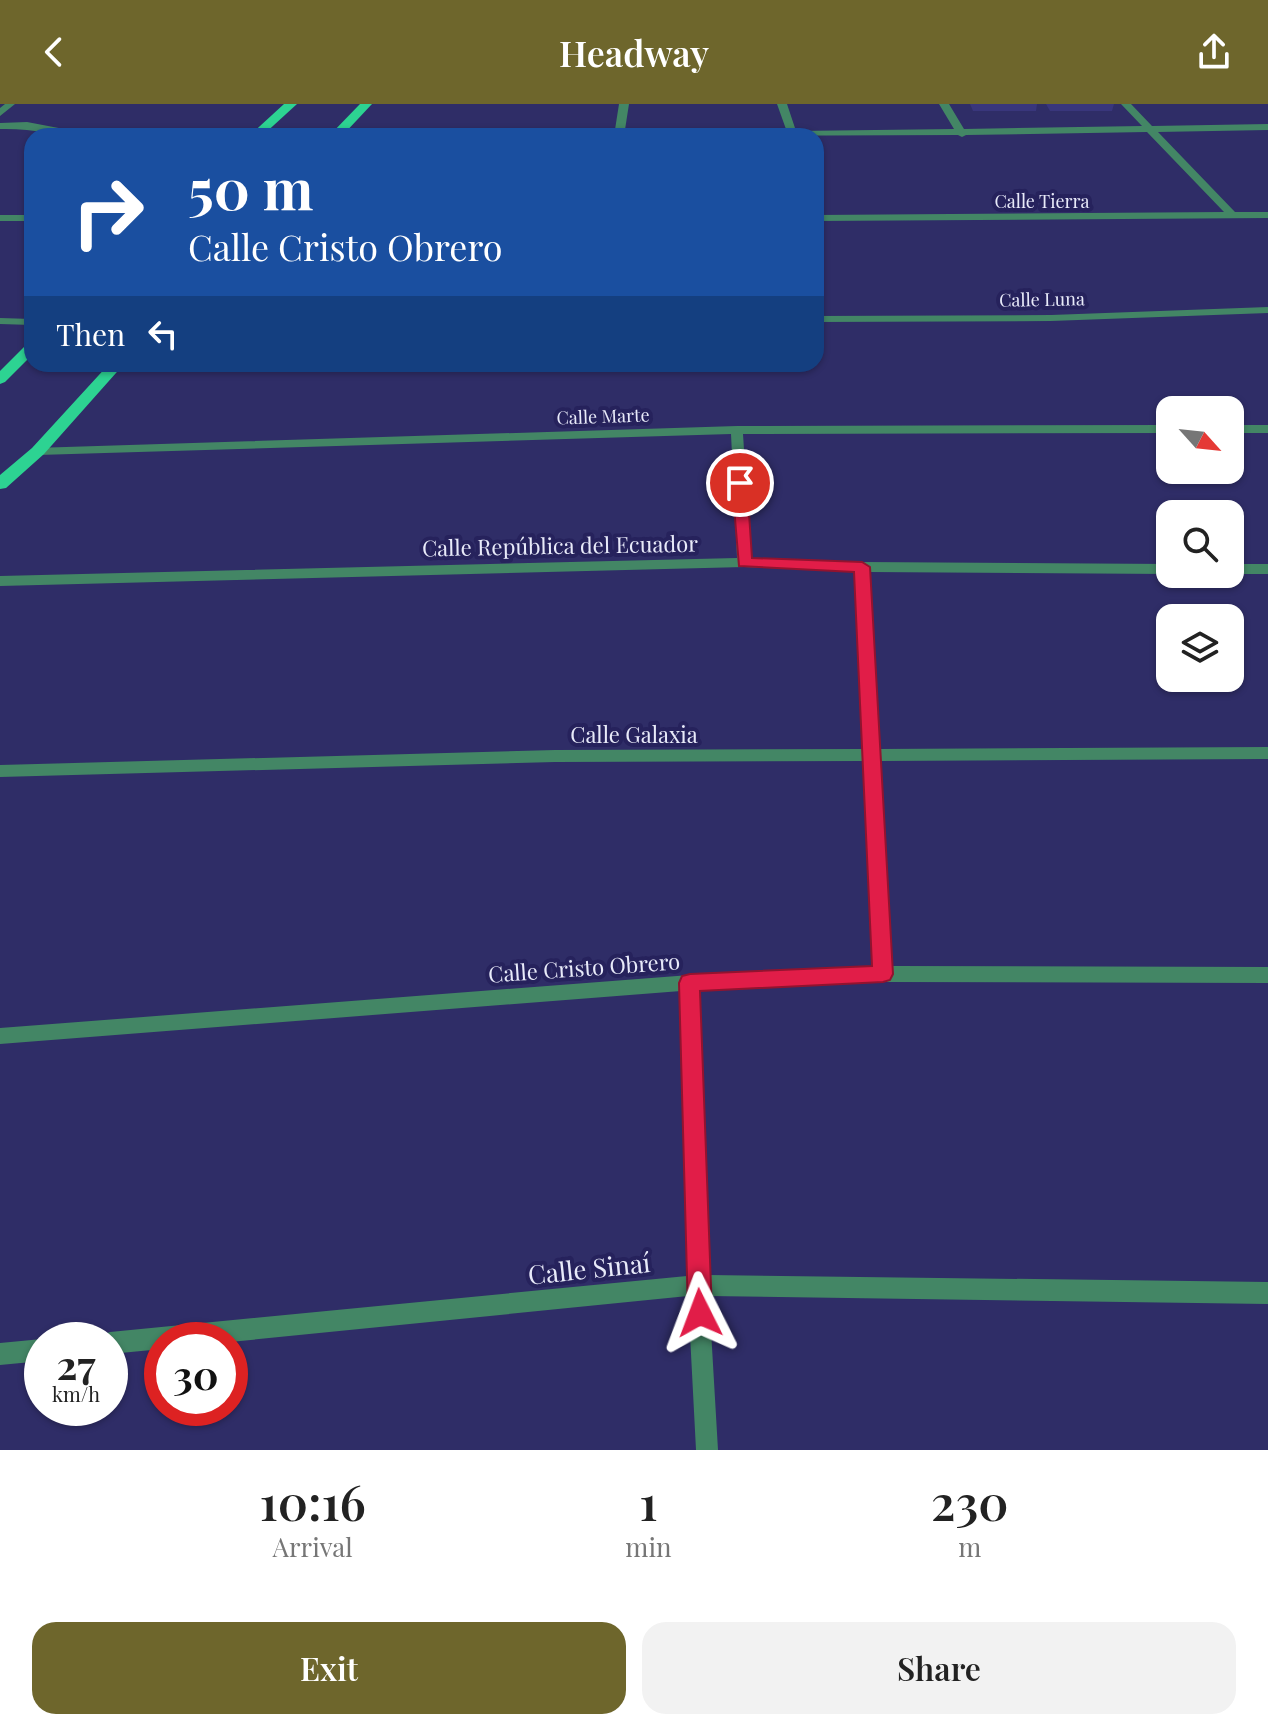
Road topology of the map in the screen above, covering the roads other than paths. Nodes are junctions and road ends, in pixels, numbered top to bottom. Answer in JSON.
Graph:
{"nodes":[{"id":1,"x":10,"y":104,"type":"edge"},
{"id":2,"x":291,"y":104,"type":"edge"},
{"id":3,"x":366,"y":104,"type":"edge"},
{"id":4,"x":624,"y":104,"type":"edge"},
{"id":5,"x":782,"y":104,"type":"edge"},
{"id":6,"x":944,"y":104,"type":"edge"},
{"id":7,"x":1126,"y":104,"type":"edge"},
{"id":8,"x":0,"y":113,"type":"edge"},
{"id":9,"x":0,"y":126,"type":"edge"},
{"id":10,"x":1268,"y":127,"type":"edge"},
{"id":11,"x":43,"y":128,"type":"edge"},
{"id":12,"x":264,"y":128,"type":"edge"},
{"id":13,"x":343,"y":128,"type":"edge"},
{"id":14,"x":620,"y":128,"type":"edge"},
{"id":15,"x":791,"y":128,"type":"edge"},
{"id":16,"x":1151,"y":131,"type":"junction"},
{"id":17,"x":962,"y":134,"type":"junction"},
{"id":18,"x":824,"y":135,"type":"edge"},
{"id":19,"x":1268,"y":215,"type":"edge"},
{"id":20,"x":1234,"y":217,"type":"junction"},
{"id":21,"x":0,"y":218,"type":"edge"},
{"id":22,"x":24,"y":218,"type":"edge"},
{"id":23,"x":824,"y":218,"type":"edge"},
{"id":24,"x":1268,"y":310,"type":"edge"},
{"id":25,"x":824,"y":319,"type":"edge"},
{"id":26,"x":0,"y":321,"type":"edge"},
{"id":27,"x":24,"y":322,"type":"edge"},
{"id":28,"x":24,"y":355,"type":"edge"},
{"id":29,"x":110,"y":372,"type":"edge"},
{"id":30,"x":0,"y":379,"type":"edge"},
{"id":31,"x":1156,"y":429,"type":"edge"},
{"id":32,"x":1244,"y":429,"type":"edge"},
{"id":33,"x":1268,"y":429,"type":"edge"},
{"id":34,"x":737,"y":430,"type":"junction"},
{"id":35,"x":38,"y":451,"type":"junction"},
{"id":36,"x":0,"y":484,"type":"edge"},
{"id":37,"x":744,"y":562,"type":"junction"},
{"id":38,"x":862,"y":567,"type":"junction"},
{"id":39,"x":1156,"y":569,"type":"edge"},
{"id":40,"x":1244,"y":569,"type":"edge"},
{"id":41,"x":1268,"y":569,"type":"edge"},
{"id":42,"x":0,"y":581,"type":"edge"},
{"id":43,"x":1268,"y":753,"type":"edge"},
{"id":44,"x":871,"y":755,"type":"junction"},
{"id":45,"x":0,"y":771,"type":"edge"},
{"id":46,"x":883,"y":974,"type":"junction"},
{"id":47,"x":1268,"y":975,"type":"edge"},
{"id":48,"x":690,"y":983,"type":"junction"},
{"id":49,"x":0,"y":1036,"type":"edge"},
{"id":50,"x":698,"y":1285,"type":"junction"},
{"id":51,"x":1268,"y":1293,"type":"edge"},
{"id":52,"x":128,"y":1341,"type":"edge"},
{"id":53,"x":24,"y":1352,"type":"edge"},
{"id":54,"x":0,"y":1354,"type":"edge"},
{"id":55,"x":707,"y":1450,"type":"edge"}],
"edges":[{"from":1,"to":8,"type":"street"},
{"from":2,"to":12,"type":"main road"},
{"from":3,"to":13,"type":"main road"},
{"from":4,"to":14,"type":"street"},
{"from":5,"to":15,"type":"street"},
{"from":6,"to":17,"type":"street"},
{"from":7,"to":16,"type":"street"},
{"from":9,"to":11,"type":"street"},
{"from":10,"to":16,"type":"street"},
{"from":16,"to":17,"type":"street"},
{"from":16,"to":20,"type":"street"},
{"from":17,"to":18,"type":"street"},
{"from":19,"to":20,"type":"street","name":"Calle Tierra"},
{"from":20,"to":23,"type":"street","name":"Calle Tierra"},
{"from":21,"to":22,"type":"street"},
{"from":24,"to":25,"type":"street","name":"Calle Luna"},
{"from":26,"to":27,"type":"street"},
{"from":28,"to":30,"type":"main road"},
{"from":29,"to":35,"type":"main road"},
{"from":31,"to":34,"type":"street","name":"Calle Marte"},
{"from":32,"to":33,"type":"street"},
{"from":34,"to":35,"type":"street","name":"Calle Marte"},
{"from":34,"to":37,"type":"street"},
{"from":35,"to":36,"type":"main road"},
{"from":37,"to":38,"type":"street","name":"Calle República del Ecuador"},
{"from":37,"to":42,"type":"street","name":"Calle República del Ecuador"},
{"from":38,"to":39,"type":"street","name":"Calle República del Ecuador"},
{"from":38,"to":44,"type":"street"},
{"from":40,"to":41,"type":"street"},
{"from":43,"to":44,"type":"street","name":"Calle Galaxia"},
{"from":44,"to":45,"type":"street","name":"Calle Galaxia"},
{"from":44,"to":46,"type":"street"},
{"from":46,"to":47,"type":"street","name":"Calle Cristo Obrero"},
{"from":46,"to":48,"type":"street","name":"Calle Cristo Obrero"},
{"from":48,"to":49,"type":"street","name":"Calle Cristo Obrero"},
{"from":48,"to":50,"type":"street"},
{"from":50,"to":51,"type":"street","name":"Calle Sinaí"},
{"from":50,"to":52,"type":"street","name":"Calle Sinaí"},
{"from":50,"to":55,"type":"street"},
{"from":53,"to":54,"type":"street"}]}
